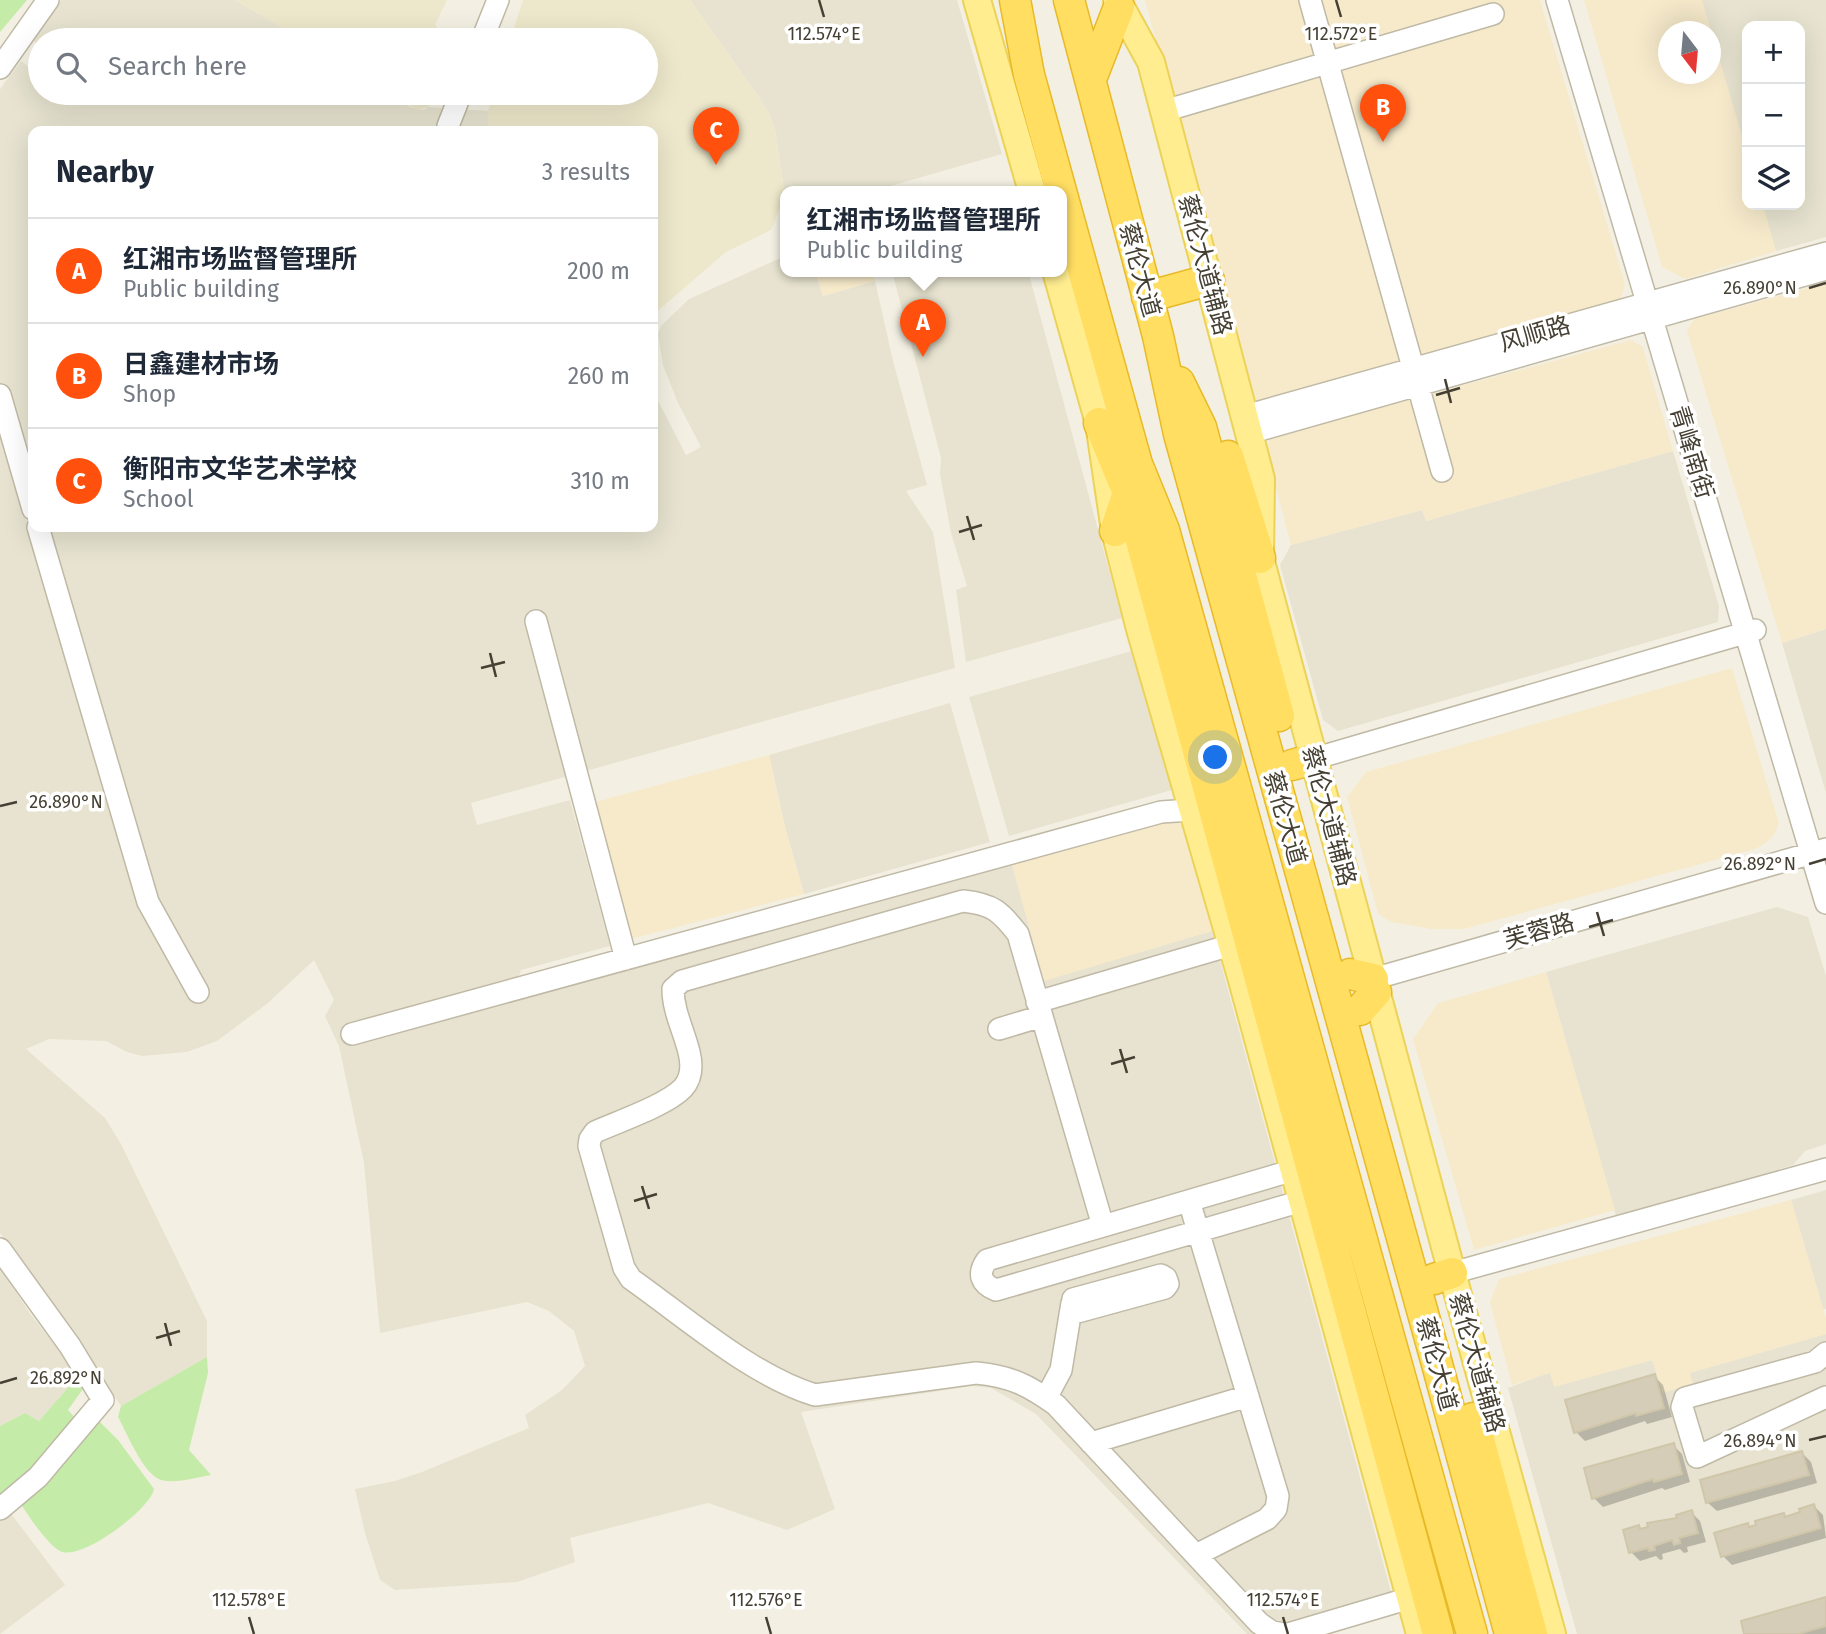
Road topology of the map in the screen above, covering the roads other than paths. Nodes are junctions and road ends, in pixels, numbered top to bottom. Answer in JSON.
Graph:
{"nodes":[{"id":1,"x":38,"y":0,"type":"edge"},
{"id":2,"x":48,"y":0,"type":"edge"},
{"id":3,"x":498,"y":0,"type":"edge"},
{"id":4,"x":978,"y":0,"type":"edge"},
{"id":5,"x":1004,"y":0,"type":"edge"},
{"id":6,"x":1015,"y":0,"type":"edge"},
{"id":7,"x":1069,"y":0,"type":"edge"},
{"id":8,"x":1077,"y":0,"type":"edge"},
{"id":9,"x":1310,"y":0,"type":"edge"},
{"id":10,"x":1558,"y":0,"type":"edge"},
{"id":11,"x":1568,"y":0,"type":"edge"},
{"id":12,"x":1118,"y":3,"type":"edge"},
{"id":13,"x":1493,"y":14,"type":"dead end"},
{"id":14,"x":28,"y":28,"type":"edge"},
{"id":15,"x":28,"y":28,"type":"edge"},
{"id":16,"x":487,"y":28,"type":"edge"},
{"id":17,"x":0,"y":54,"type":"edge"},
{"id":18,"x":1328,"y":64,"type":"junction"},
{"id":19,"x":0,"y":68,"type":"edge"},
{"id":20,"x":1029,"y":75,"type":"junction"},
{"id":21,"x":1091,"y":79,"type":"junction"},
{"id":22,"x":456,"y":105,"type":"edge"},
{"id":23,"x":1164,"y":111,"type":"junction"},
{"id":24,"x":448,"y":126,"type":"dead end"},
{"id":25,"x":1031,"y":186,"type":"edge"},
{"id":26,"x":1060,"y":186,"type":"edge"},
{"id":27,"x":1067,"y":213,"type":"edge"},
{"id":28,"x":1826,"y":253,"type":"edge"},
{"id":29,"x":1826,"y":269,"type":"edge"},
{"id":30,"x":1058,"y":277,"type":"edge"},
{"id":31,"x":1209,"y":281,"type":"junction"},
{"id":32,"x":1147,"y":298,"type":"junction"},
{"id":33,"x":1655,"y":309,"type":"junction"},
{"id":34,"x":1158,"y":336,"type":"junction"},
{"id":35,"x":1416,"y":377,"type":"junction"},
{"id":36,"x":0,"y":395,"type":"edge"},
{"id":37,"x":1099,"y":423,"type":"junction"},
{"id":38,"x":1247,"y":424,"type":"junction"},
{"id":39,"x":1137,"y":464,"type":"junction"},
{"id":40,"x":1442,"y":471,"type":"dead end"},
{"id":41,"x":28,"y":492,"type":"edge"},
{"id":42,"x":1128,"y":493,"type":"junction"},
{"id":43,"x":1115,"y":531,"type":"junction"},
{"id":44,"x":39,"y":532,"type":"edge"},
{"id":45,"x":1260,"y":558,"type":"junction"},
{"id":46,"x":536,"y":621,"type":"dead end"},
{"id":47,"x":1151,"y":625,"type":"junction"},
{"id":48,"x":1750,"y":631,"type":"junction"},
{"id":49,"x":1276,"y":664,"type":"junction"},
{"id":50,"x":1303,"y":762,"type":"junction"},
{"id":51,"x":1202,"y":806,"type":"junction"},
{"id":52,"x":1821,"y":859,"type":"edge"},
{"id":53,"x":1826,"y":903,"type":"edge"},
{"id":54,"x":1231,"y":945,"type":"junction"},
{"id":55,"x":626,"y":959,"type":"junction"},
{"id":56,"x":1365,"y":989,"type":"junction"},
{"id":57,"x":198,"y":992,"type":"dead end"},
{"id":58,"x":1040,"y":1009,"type":"junction"},
{"id":59,"x":999,"y":1029,"type":"dead end"},
{"id":60,"x":352,"y":1034,"type":"dead end"},
{"id":61,"x":1826,"y":1169,"type":"edge"},
{"id":62,"x":1294,"y":1170,"type":"junction"},
{"id":63,"x":1189,"y":1201,"type":"junction"},
{"id":64,"x":1309,"y":1205,"type":"junction"},
{"id":65,"x":1103,"y":1226,"type":"junction"},
{"id":66,"x":1198,"y":1231,"type":"junction"},
{"id":67,"x":1069,"y":1236,"type":"junction"},
{"id":68,"x":0,"y":1249,"type":"edge"},
{"id":69,"x":1078,"y":1266,"type":"junction"},
{"id":70,"x":1443,"y":1276,"type":"junction"},
{"id":71,"x":1826,"y":1353,"type":"edge"},
{"id":72,"x":1248,"y":1396,"type":"junction"},
{"id":73,"x":1826,"y":1397,"type":"edge"},
{"id":74,"x":1046,"y":1398,"type":"junction"},
{"id":75,"x":1091,"y":1443,"type":"junction"},
{"id":76,"x":0,"y":1509,"type":"edge"},
{"id":77,"x":1196,"y":1556,"type":"junction"},
{"id":78,"x":1410,"y":1598,"type":"junction"},
{"id":79,"x":1287,"y":1634,"type":"edge"},
{"id":80,"x":1420,"y":1634,"type":"edge"},
{"id":81,"x":1438,"y":1634,"type":"edge"},
{"id":82,"x":1472,"y":1634,"type":"edge"},
{"id":83,"x":1510,"y":1634,"type":"edge"},
{"id":84,"x":1532,"y":1634,"type":"edge"},
{"id":85,"x":1552,"y":1634,"type":"edge"}],
"edges":[{"from":1,"to":17,"type":"street"},
{"from":2,"to":15,"type":"street"},
{"from":3,"to":16,"type":"street"},
{"from":4,"to":25,"type":"main road"},
{"from":5,"to":20,"type":"highway"},
{"from":6,"to":20,"type":"highway","name":"蔡伦大道"},
{"from":7,"to":21,"type":"highway","name":"蔡伦大道"},
{"from":8,"to":21,"type":"highway"},
{"from":9,"to":18,"type":"street"},
{"from":10,"to":33,"type":"street","name":"青峰南街"},
{"from":11,"to":33,"type":"street","name":"青峰南街"},
{"from":12,"to":21,"type":"highway"},
{"from":12,"to":23,"type":"main road","name":"蔡伦大道辅路"},
{"from":13,"to":18,"type":"street"},
{"from":14,"to":19,"type":"street"},
{"from":18,"to":23,"type":"street"},
{"from":18,"to":35,"type":"street"},
{"from":20,"to":26,"type":"highway","name":"蔡伦大道"},
{"from":21,"to":32,"type":"highway","name":"蔡伦大道"},
{"from":22,"to":24,"type":"street"},
{"from":23,"to":31,"type":"main road","name":"蔡伦大道辅路"},
{"from":27,"to":39,"type":"highway","name":"蔡伦大道"},
{"from":28,"to":33,"type":"street","name":"风顺路"},
{"from":29,"to":33,"type":"street","name":"风顺路"},
{"from":30,"to":37,"type":"main road"},
{"from":31,"to":32,"type":"highway"},
{"from":31,"to":38,"type":"main road","name":"蔡伦大道辅路"},
{"from":32,"to":34,"type":"highway","name":"蔡伦大道"},
{"from":33,"to":35,"type":"street","name":"风顺路"},
{"from":33,"to":48,"type":"street","name":"青峰南街"},
{"from":34,"to":45,"type":"highway"},
{"from":34,"to":49,"type":"highway"},
{"from":34,"to":83,"type":"highway","name":"蔡伦大道"},
{"from":35,"to":38,"type":"street","name":"风顺路"},
{"from":35,"to":40,"type":"street"},
{"from":36,"to":41,"type":"street"},
{"from":37,"to":42,"type":"highway"},
{"from":37,"to":43,"type":"main road"},
{"from":38,"to":45,"type":"main road","name":"蔡伦大道辅路"},
{"from":39,"to":42,"type":"highway"},
{"from":39,"to":82,"type":"highway","name":"蔡伦大道"},
{"from":42,"to":43,"type":"highway"},
{"from":42,"to":47,"type":"highway"},
{"from":43,"to":47,"type":"main road"},
{"from":44,"to":57,"type":"street"},
{"from":45,"to":49,"type":"main road","name":"蔡伦大道辅路"},
{"from":46,"to":55,"type":"street"},
{"from":47,"to":51,"type":"highway"},
{"from":48,"to":50,"type":"street"},
{"from":48,"to":52,"type":"street","name":"青峰南街"},
{"from":49,"to":50,"type":"highway"},
{"from":50,"to":56,"type":"highway"},
{"from":51,"to":54,"type":"main road"},
{"from":51,"to":55,"type":"street"},
{"from":51,"to":64,"type":"highway"},
{"from":52,"to":53,"type":"street","name":"青峰南街"},
{"from":52,"to":56,"type":"street","name":"芙蓉路"},
{"from":54,"to":58,"type":"street"},
{"from":54,"to":62,"type":"main road"},
{"from":55,"to":60,"type":"street"},
{"from":56,"to":70,"type":"highway"},
{"from":58,"to":59,"type":"street"},
{"from":58,"to":65,"type":"street"},
{"from":58,"to":74,"type":"street"},
{"from":61,"to":70,"type":"street"},
{"from":62,"to":63,"type":"street"},
{"from":62,"to":64,"type":"main road"},
{"from":63,"to":65,"type":"street"},
{"from":63,"to":66,"type":"street"},
{"from":64,"to":66,"type":"street"},
{"from":64,"to":78,"type":"main road"},
{"from":64,"to":81,"type":"highway"},
{"from":65,"to":67,"type":"street"},
{"from":66,"to":69,"type":"street"},
{"from":66,"to":72,"type":"street"},
{"from":67,"to":69,"type":"street"},
{"from":67,"to":69,"type":"street"},
{"from":68,"to":76,"type":"street"},
{"from":69,"to":74,"type":"street"},
{"from":70,"to":84,"type":"highway"},
{"from":70,"to":85,"type":"main road","name":"蔡伦大道辅路"},
{"from":71,"to":73,"type":"street"},
{"from":72,"to":75,"type":"street"},
{"from":72,"to":77,"type":"street"},
{"from":74,"to":75,"type":"street"},
{"from":75,"to":77,"type":"street"},
{"from":77,"to":79,"type":"street"},
{"from":78,"to":79,"type":"street"},
{"from":78,"to":80,"type":"main road"}]}
